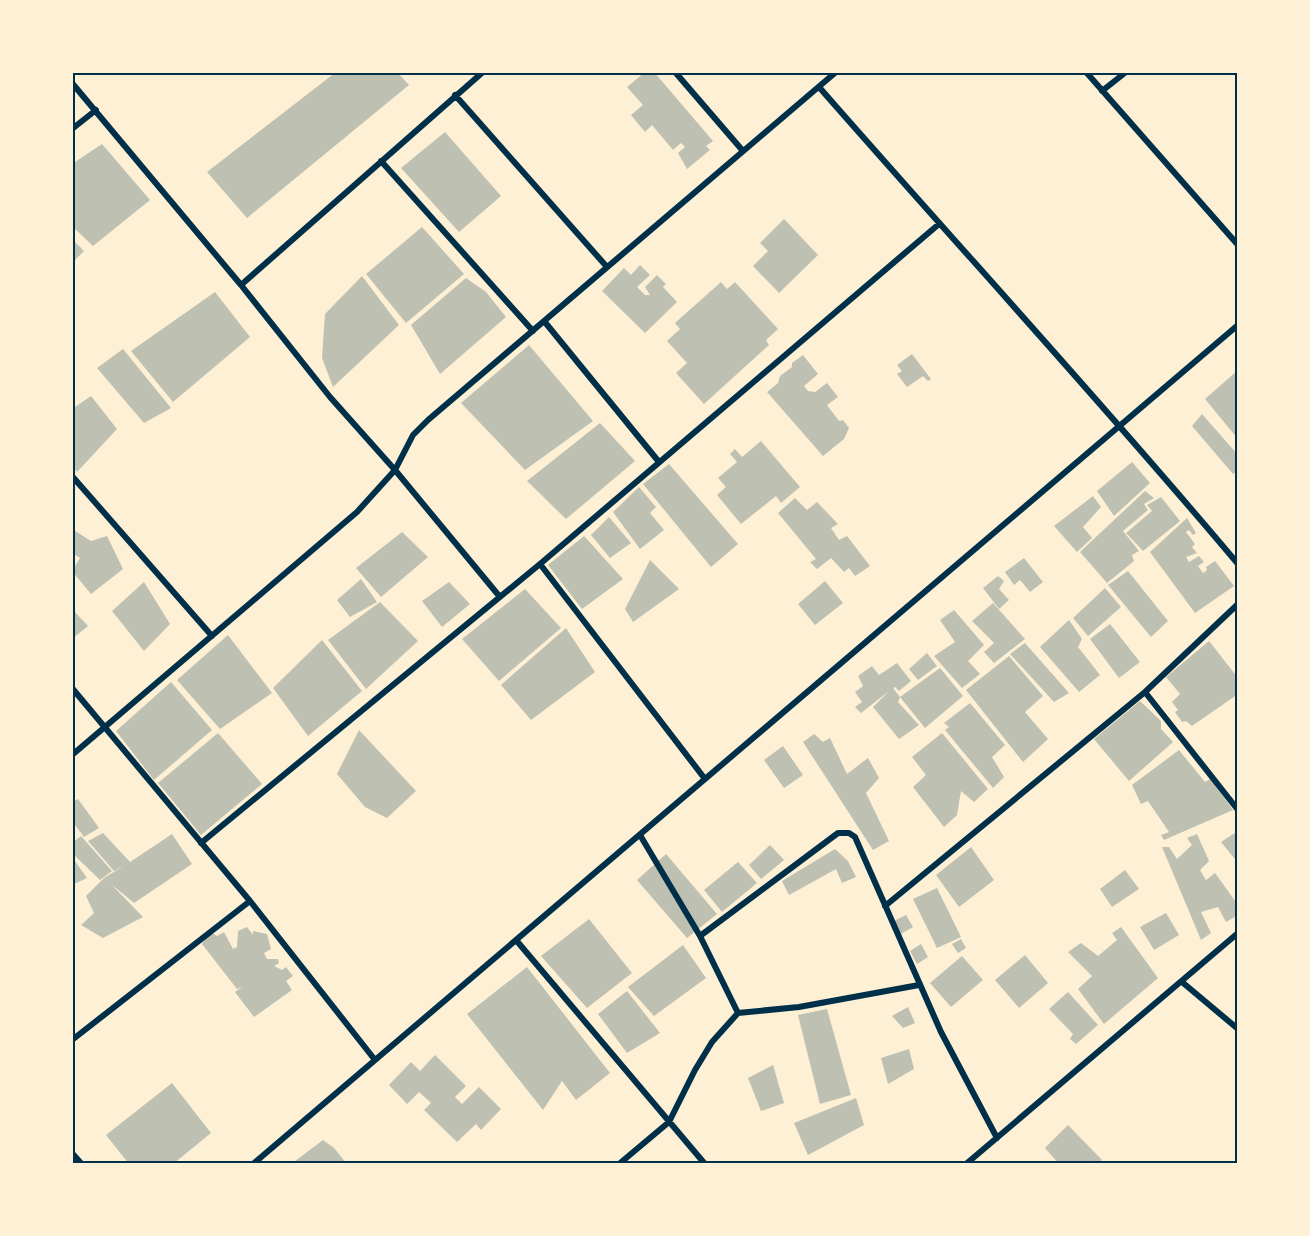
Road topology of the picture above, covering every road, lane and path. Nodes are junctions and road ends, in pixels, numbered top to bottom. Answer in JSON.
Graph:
{"nodes":[{"id":1,"x":483,"y":72,"type":"edge"},
{"id":2,"x":675,"y":72,"type":"edge"},
{"id":3,"x":836,"y":72,"type":"edge"},
{"id":4,"x":1086,"y":72,"type":"edge"},
{"id":5,"x":1126,"y":72,"type":"edge"},
{"id":6,"x":72,"y":83,"type":"edge"},
{"id":7,"x":819,"y":87,"type":"junction"},
{"id":8,"x":1102,"y":91,"type":"junction"},
{"id":9,"x":455,"y":95,"type":"junction"},
{"id":10,"x":96,"y":110,"type":"junction"},
{"id":11,"x":72,"y":129,"type":"edge"},
{"id":12,"x":743,"y":151,"type":"junction"},
{"id":13,"x":381,"y":161,"type":"junction"},
{"id":14,"x":939,"y":224,"type":"junction"},
{"id":15,"x":1238,"y":245,"type":"edge"},
{"id":16,"x":607,"y":267,"type":"junction"},
{"id":17,"x":241,"y":285,"type":"junction"},
{"id":18,"x":544,"y":321,"type":"junction"},
{"id":19,"x":1238,"y":324,"type":"edge"},
{"id":20,"x":533,"y":331,"type":"junction"},
{"id":21,"x":1121,"y":424,"type":"junction"},
{"id":22,"x":659,"y":462,"type":"junction"},
{"id":23,"x":395,"y":470,"type":"junction"},
{"id":24,"x":72,"y":476,"type":"edge"},
{"id":25,"x":75,"y":485,"type":"edge"},
{"id":26,"x":540,"y":564,"type":"junction"},
{"id":27,"x":1238,"y":564,"type":"edge"},
{"id":28,"x":500,"y":597,"type":"junction"},
{"id":29,"x":1238,"y":604,"type":"edge"},
{"id":30,"x":212,"y":636,"type":"junction"},
{"id":31,"x":72,"y":688,"type":"edge"},
{"id":32,"x":1144,"y":692,"type":"junction"},
{"id":33,"x":104,"y":728,"type":"junction"},
{"id":34,"x":72,"y":755,"type":"edge"},
{"id":35,"x":705,"y":779,"type":"junction"},
{"id":36,"x":1238,"y":810,"type":"edge"},
{"id":37,"x":640,"y":835,"type":"junction"},
{"id":38,"x":201,"y":843,"type":"junction"},
{"id":39,"x":250,"y":901,"type":"junction"},
{"id":40,"x":885,"y":906,"type":"junction"},
{"id":41,"x":1238,"y":933,"type":"edge"},
{"id":42,"x":700,"y":936,"type":"junction"},
{"id":43,"x":516,"y":940,"type":"junction"},
{"id":44,"x":1182,"y":982,"type":"junction"},
{"id":45,"x":919,"y":985,"type":"junction"},
{"id":46,"x":738,"y":1012,"type":"junction"},
{"id":47,"x":1238,"y":1029,"type":"edge"},
{"id":48,"x":72,"y":1040,"type":"edge"},
{"id":49,"x":375,"y":1060,"type":"junction"},
{"id":50,"x":669,"y":1122,"type":"junction"},
{"id":51,"x":996,"y":1138,"type":"junction"},
{"id":52,"x":72,"y":1156,"type":"edge"},
{"id":53,"x":79,"y":1164,"type":"edge"},
{"id":54,"x":254,"y":1164,"type":"edge"},
{"id":55,"x":620,"y":1164,"type":"edge"},
{"id":56,"x":705,"y":1164,"type":"edge"},
{"id":57,"x":966,"y":1164,"type":"edge"}],
"edges":[{"from":1,"to":9,"type":"street"},
{"from":2,"to":12,"type":"street"},
{"from":3,"to":7,"type":"street"},
{"from":4,"to":8,"type":"street"},
{"from":5,"to":8,"type":"street"},
{"from":6,"to":10,"type":"street"},
{"from":7,"to":12,"type":"street"},
{"from":7,"to":14,"type":"street"},
{"from":8,"to":15,"type":"street"},
{"from":9,"to":13,"type":"street"},
{"from":9,"to":16,"type":"street"},
{"from":10,"to":11,"type":"street"},
{"from":10,"to":17,"type":"street"},
{"from":12,"to":16,"type":"street"},
{"from":13,"to":17,"type":"street"},
{"from":13,"to":20,"type":"street"},
{"from":14,"to":21,"type":"street"},
{"from":14,"to":22,"type":"street"},
{"from":16,"to":18,"type":"street"},
{"from":17,"to":23,"type":"street"},
{"from":18,"to":20,"type":"street"},
{"from":18,"to":22,"type":"street"},
{"from":19,"to":21,"type":"street"},
{"from":20,"to":23,"type":"street"},
{"from":21,"to":27,"type":"street"},
{"from":21,"to":35,"type":"street"},
{"from":22,"to":26,"type":"street"},
{"from":23,"to":28,"type":"street"},
{"from":23,"to":30,"type":"street"},
{"from":24,"to":25,"type":"street"},
{"from":25,"to":30,"type":"street"},
{"from":26,"to":28,"type":"street"},
{"from":26,"to":35,"type":"street"},
{"from":28,"to":38,"type":"street"},
{"from":29,"to":32,"type":"street"},
{"from":30,"to":33,"type":"street"},
{"from":31,"to":33,"type":"street"},
{"from":32,"to":36,"type":"street"},
{"from":32,"to":40,"type":"street"},
{"from":33,"to":34,"type":"street"},
{"from":33,"to":38,"type":"street"},
{"from":35,"to":37,"type":"street"},
{"from":37,"to":42,"type":"street"},
{"from":37,"to":43,"type":"street"},
{"from":38,"to":39,"type":"street"},
{"from":39,"to":48,"type":"street"},
{"from":39,"to":49,"type":"street"},
{"from":40,"to":42,"type":"street"},
{"from":40,"to":45,"type":"street"},
{"from":41,"to":44,"type":"street"},
{"from":42,"to":46,"type":"street"},
{"from":43,"to":49,"type":"street"},
{"from":43,"to":50,"type":"street"},
{"from":44,"to":47,"type":"street"},
{"from":44,"to":51,"type":"street"},
{"from":45,"to":46,"type":"street"},
{"from":45,"to":51,"type":"street"},
{"from":46,"to":50,"type":"street"},
{"from":49,"to":54,"type":"street"},
{"from":50,"to":55,"type":"street"},
{"from":50,"to":56,"type":"street"},
{"from":51,"to":57,"type":"street"},
{"from":52,"to":53,"type":"street"}]}
